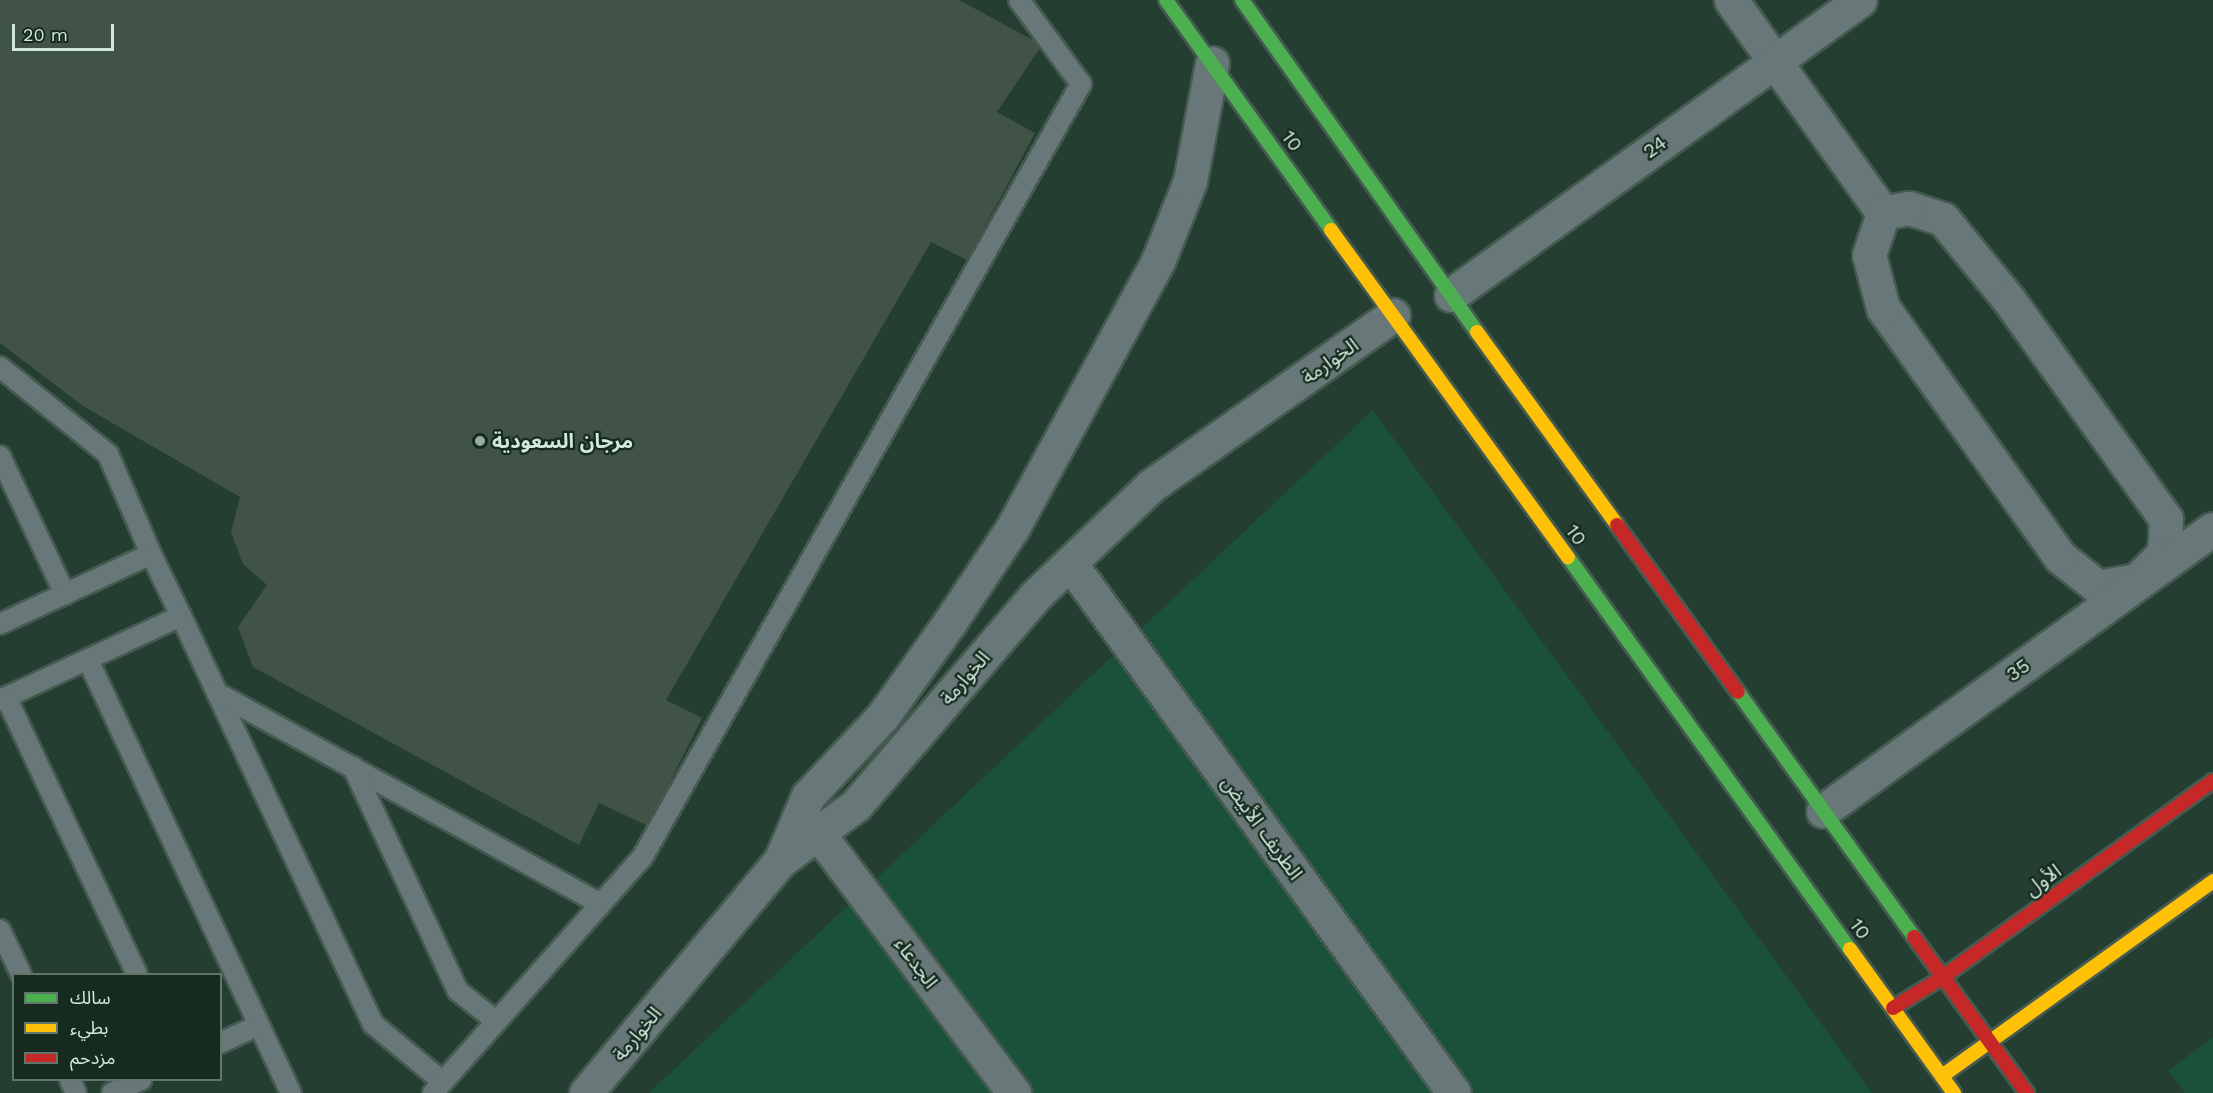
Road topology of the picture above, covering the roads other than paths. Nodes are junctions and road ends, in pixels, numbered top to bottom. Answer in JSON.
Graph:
{"nodes":[{"id":1,"x":1019,"y":0,"type":"edge"},
{"id":2,"x":1166,"y":0,"type":"edge"},
{"id":3,"x":1242,"y":0,"type":"edge"},
{"id":4,"x":1731,"y":0,"type":"edge"},
{"id":5,"x":1860,"y":0,"type":"edge"},
{"id":6,"x":1773,"y":62,"type":"junction"},
{"id":7,"x":1212,"y":63,"type":"junction"},
{"id":8,"x":1883,"y":213,"type":"junction"},
{"id":9,"x":1451,"y":295,"type":"junction"},
{"id":10,"x":1393,"y":315,"type":"junction"},
{"id":11,"x":0,"y":367,"type":"edge"},
{"id":12,"x":0,"y":456,"type":"edge"},
{"id":13,"x":2213,"y":529,"type":"edge"},
{"id":14,"x":152,"y":554,"type":"junction"},
{"id":15,"x":1070,"y":563,"type":"junction"},
{"id":16,"x":65,"y":594,"type":"junction"},
{"id":17,"x":181,"y":616,"type":"junction"},
{"id":18,"x":0,"y":624,"type":"edge"},
{"id":19,"x":87,"y":660,"type":"junction"},
{"id":20,"x":217,"y":693,"type":"junction"},
{"id":21,"x":3,"y":699,"type":"edge"},
{"id":22,"x":353,"y":767,"type":"junction"},
{"id":23,"x":2213,"y":781,"type":"edge"},
{"id":24,"x":1823,"y":810,"type":"junction"},
{"id":25,"x":818,"y":833,"type":"junction"},
{"id":26,"x":780,"y":861,"type":"junction"},
{"id":27,"x":2213,"y":881,"type":"edge"},
{"id":28,"x":602,"y":904,"type":"junction"},
{"id":29,"x":0,"y":930,"type":"edge"},
{"id":30,"x":20,"y":973,"type":"edge"},
{"id":31,"x":136,"y":973,"type":"edge"},
{"id":32,"x":1943,"y":976,"type":"junction"},
{"id":33,"x":1893,"y":1008,"type":"junction"},
{"id":34,"x":496,"y":1021,"type":"junction"},
{"id":35,"x":259,"y":1025,"type":"junction"},
{"id":36,"x":1990,"y":1041,"type":"junction"},
{"id":37,"x":222,"y":1042,"type":"edge"},
{"id":38,"x":1942,"y":1076,"type":"junction"},
{"id":39,"x":139,"y":1081,"type":"edge"},
{"id":40,"x":437,"y":1087,"type":"edge"},
{"id":41,"x":112,"y":1093,"type":"edge"},
{"id":42,"x":291,"y":1093,"type":"edge"},
{"id":43,"x":586,"y":1093,"type":"edge"},
{"id":44,"x":1014,"y":1093,"type":"edge"},
{"id":45,"x":1454,"y":1093,"type":"edge"},
{"id":46,"x":1954,"y":1093,"type":"edge"},
{"id":47,"x":2027,"y":1093,"type":"edge"}],
"edges":[{"from":1,"to":28,"type":"lane"},
{"from":2,"to":7,"type":"street","name":"10"},
{"from":3,"to":9,"type":"street","name":"10"},
{"from":4,"to":6,"type":"street"},
{"from":5,"to":6,"type":"street","name":"24"},
{"from":6,"to":8,"type":"street"},
{"from":6,"to":9,"type":"street","name":"24"},
{"from":7,"to":10,"type":"street","name":"10"},
{"from":7,"to":26,"type":"street"},
{"from":8,"to":8,"type":"street"},
{"from":9,"to":24,"type":"street","name":"10"},
{"from":10,"to":15,"type":"street","name":"الخوارمة"},
{"from":10,"to":33,"type":"street","name":"10"},
{"from":11,"to":14,"type":"lane"},
{"from":12,"to":16,"type":"lane"},
{"from":13,"to":24,"type":"street","name":"35"},
{"from":14,"to":16,"type":"lane"},
{"from":14,"to":17,"type":"lane"},
{"from":15,"to":25,"type":"street","name":"الخوارمة"},
{"from":15,"to":45,"type":"street","name":"الطريف الأبيض"},
{"from":16,"to":18,"type":"lane"},
{"from":17,"to":19,"type":"lane"},
{"from":17,"to":20,"type":"lane"},
{"from":19,"to":21,"type":"lane"},
{"from":19,"to":35,"type":"lane"},
{"from":20,"to":22,"type":"lane"},
{"from":20,"to":40,"type":"lane"},
{"from":21,"to":31,"type":"lane"},
{"from":22,"to":28,"type":"lane"},
{"from":22,"to":34,"type":"lane"},
{"from":23,"to":32,"type":"street","name":"الأول"},
{"from":24,"to":32,"type":"street","name":"10"},
{"from":25,"to":26,"type":"street","name":"الخوارمة"},
{"from":25,"to":44,"type":"street","name":"الجدعاء"},
{"from":26,"to":43,"type":"street","name":"الخوارمة"},
{"from":27,"to":36,"type":"street"},
{"from":28,"to":34,"type":"lane"},
{"from":29,"to":30,"type":"lane"},
{"from":32,"to":33,"type":"street","name":"الأول"},
{"from":32,"to":36,"type":"street","name":"10"},
{"from":33,"to":38,"type":"street","name":"10"},
{"from":34,"to":40,"type":"lane"},
{"from":35,"to":37,"type":"lane"},
{"from":35,"to":42,"type":"lane"},
{"from":36,"to":38,"type":"street"},
{"from":36,"to":47,"type":"street","name":"10"},
{"from":38,"to":46,"type":"street","name":"10"},
{"from":39,"to":41,"type":"lane"}]}
